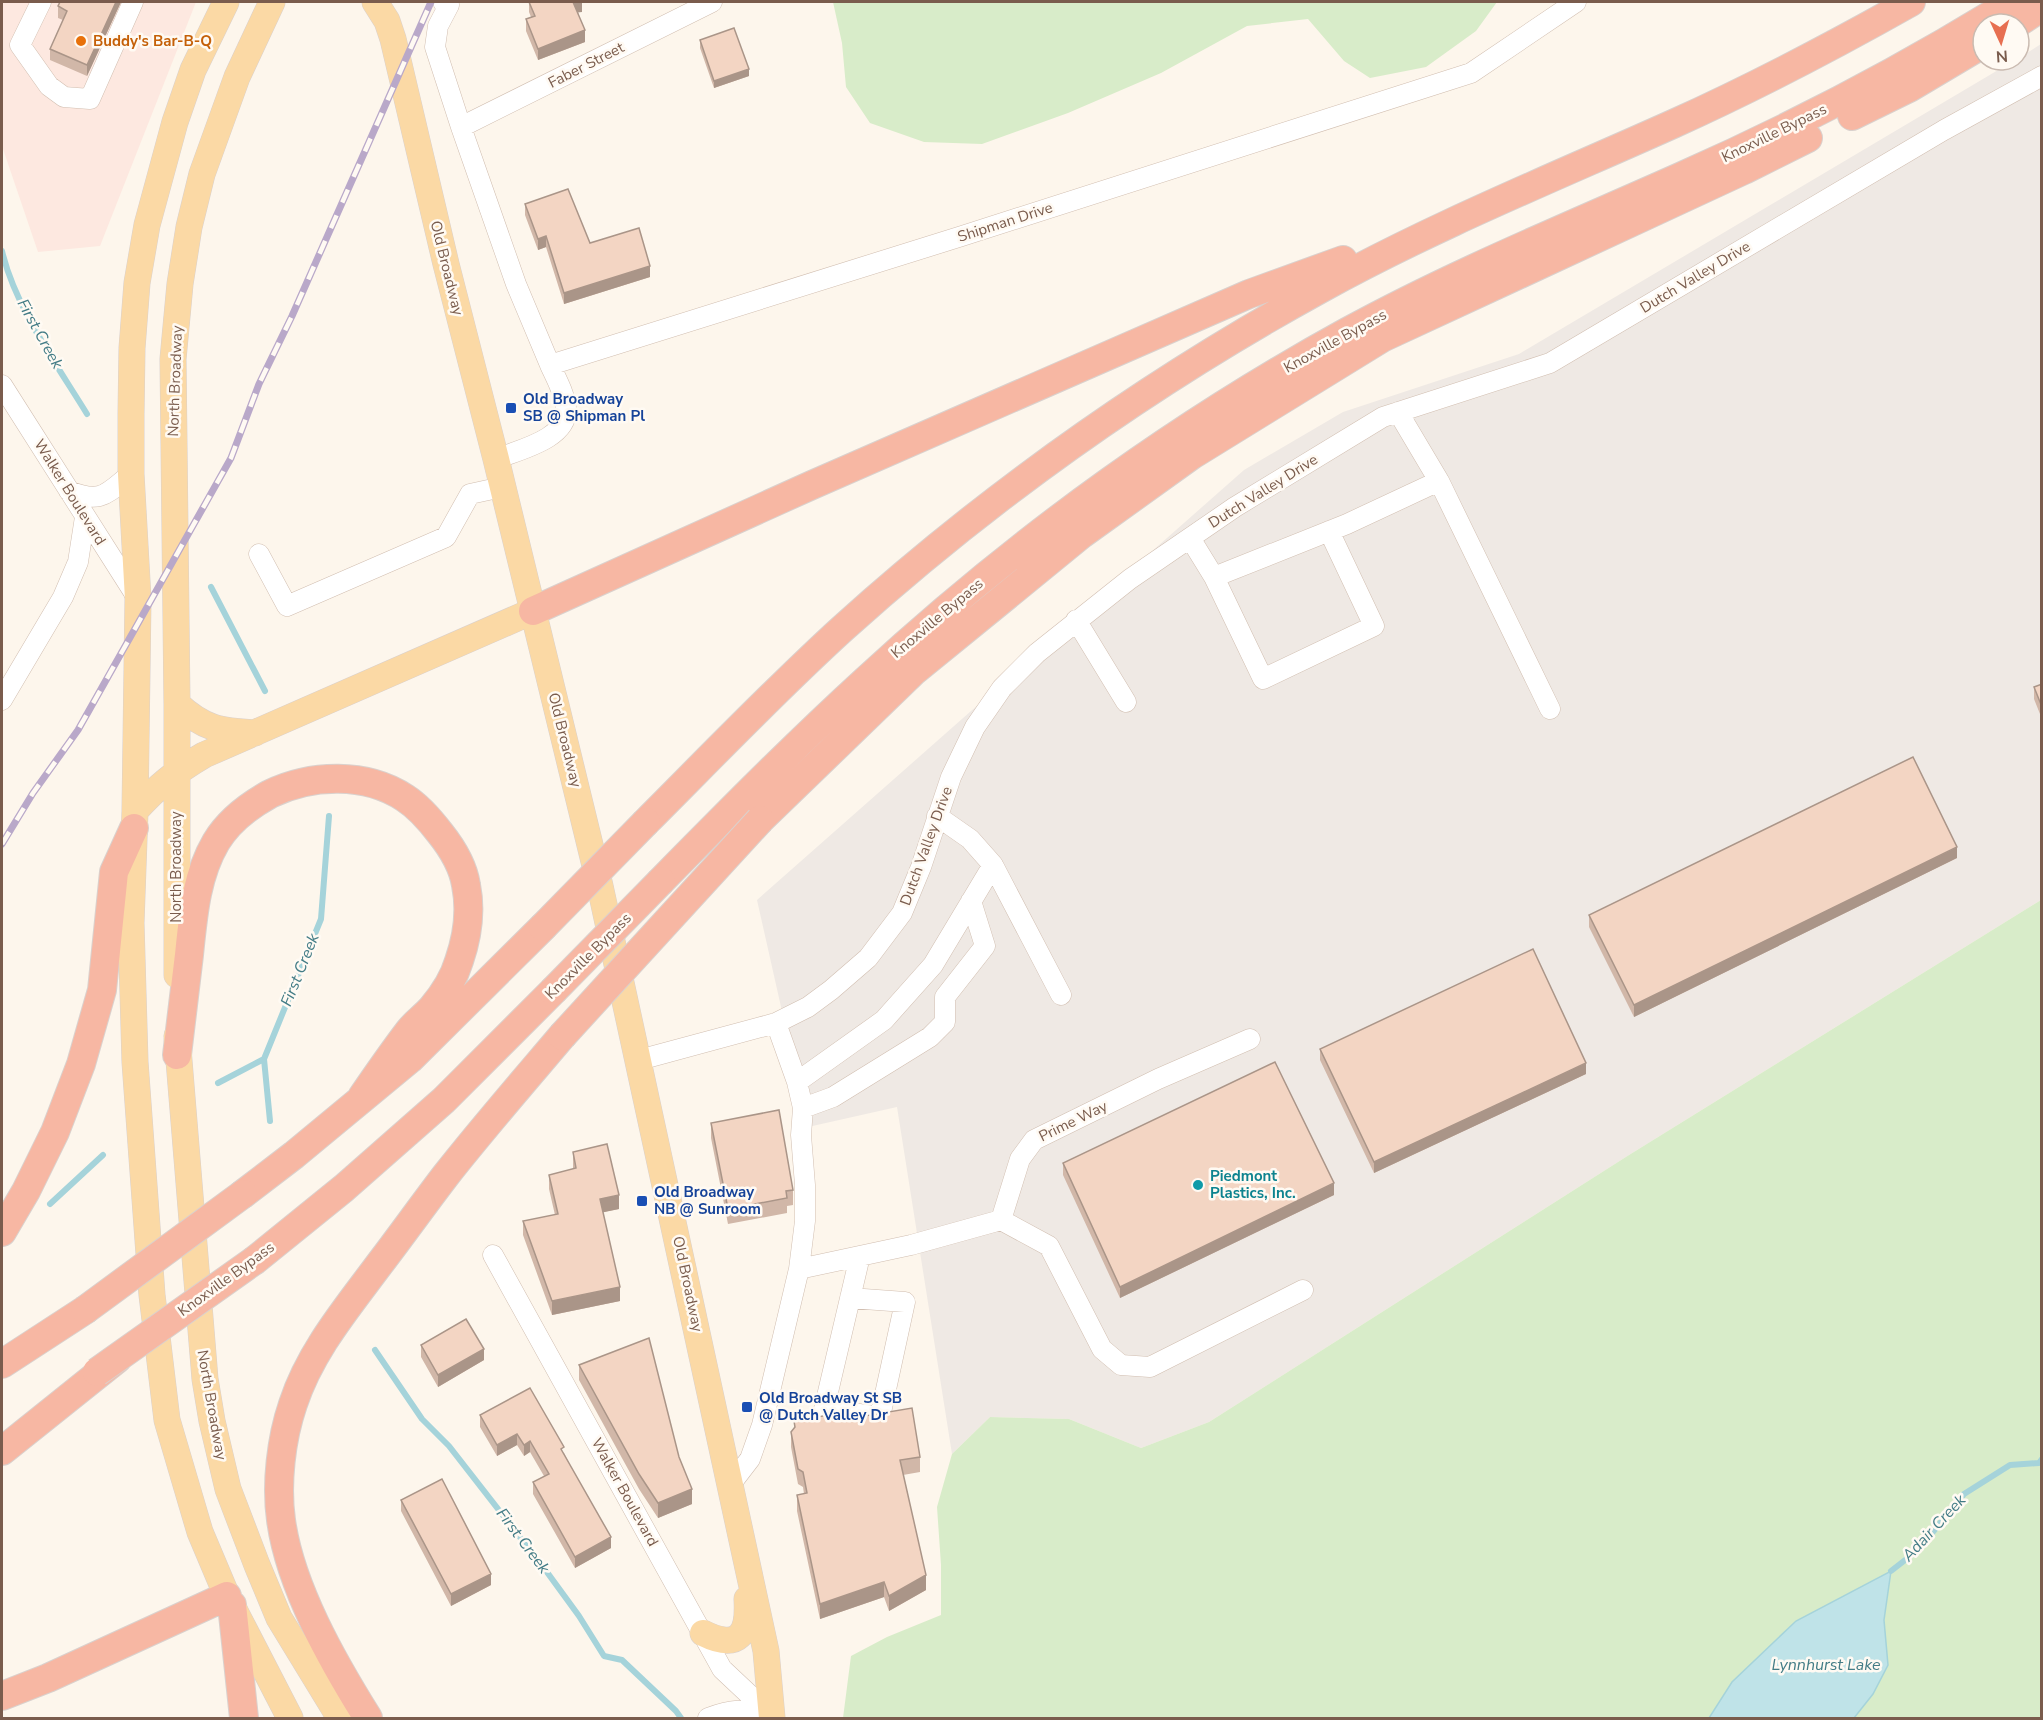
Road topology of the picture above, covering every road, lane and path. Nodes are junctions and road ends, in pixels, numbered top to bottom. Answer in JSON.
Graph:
{"nodes":[{"id":1,"x":41,"y":2,"type":"edge"},
{"id":2,"x":124,"y":2,"type":"edge"},
{"id":3,"x":133,"y":2,"type":"edge"},
{"id":4,"x":272,"y":2,"type":"edge"},
{"id":5,"x":443,"y":2,"type":"edge"},
{"id":6,"x":712,"y":2,"type":"edge"},
{"id":7,"x":1576,"y":2,"type":"edge"},
{"id":8,"x":1911,"y":2,"type":"edge"},
{"id":9,"x":2012,"y":2,"type":"edge"},
{"id":10,"x":221,"y":6,"type":"edge"},
{"id":11,"x":383,"y":8,"type":"edge"},
{"id":12,"x":1971,"y":51,"type":"edge"},
{"id":13,"x":2042,"y":76,"type":"edge"},
{"id":14,"x":49,"y":86,"type":"junction"},
{"id":15,"x":461,"y":128,"type":"junction"},
{"id":16,"x":1458,"y":219,"type":"junction"},
{"id":17,"x":550,"y":365,"type":"junction"},
{"id":18,"x":2,"y":385,"type":"edge"},
{"id":19,"x":1398,"y":412,"type":"junction"},
{"id":20,"x":496,"y":459,"type":"junction"},
{"id":21,"x":131,"y":474,"type":"junction"},
{"id":22,"x":1439,"y":481,"type":"junction"},
{"id":23,"x":502,"y":487,"type":"junction"},
{"id":24,"x":69,"y":491,"type":"junction"},
{"id":25,"x":85,"y":517,"type":"junction"},
{"id":26,"x":1329,"y":531,"type":"junction"},
{"id":27,"x":1190,"y":538,"type":"junction"},
{"id":28,"x":259,"y":554,"type":"dead end"},
{"id":29,"x":1214,"y":577,"type":"junction"},
{"id":30,"x":138,"y":599,"type":"junction"},
{"id":31,"x":533,"y":611,"type":"junction"},
{"id":32,"x":1076,"y":620,"type":"junction"},
{"id":33,"x":2,"y":700,"type":"edge"},
{"id":34,"x":1126,"y":702,"type":"dead end"},
{"id":35,"x":177,"y":704,"type":"junction"},
{"id":36,"x":1550,"y":709,"type":"dead end"},
{"id":37,"x":259,"y":733,"type":"junction"},
{"id":38,"x":176,"y":772,"type":"junction"},
{"id":39,"x":937,"y":816,"type":"junction"},
{"id":40,"x":135,"y":820,"type":"junction"},
{"id":41,"x":993,"y":865,"type":"junction"},
{"id":42,"x":971,"y":902,"type":"junction"},
{"id":43,"x":1061,"y":995,"type":"dead end"},
{"id":44,"x":776,"y":1023,"type":"junction"},
{"id":45,"x":1250,"y":1039,"type":"dead end"},
{"id":46,"x":177,"y":1054,"type":"junction"},
{"id":47,"x":639,"y":1060,"type":"junction"},
{"id":48,"x":797,"y":1082,"type":"junction"},
{"id":49,"x":362,"y":1097,"type":"junction"},
{"id":50,"x":803,"y":1108,"type":"junction"},
{"id":51,"x":1001,"y":1220,"type":"junction"},
{"id":52,"x":2,"y":1232,"type":"edge"},
{"id":53,"x":494,"y":1255,"type":"dead end"},
{"id":54,"x":860,"y":1256,"type":"junction"},
{"id":55,"x":799,"y":1269,"type":"junction"},
{"id":56,"x":1303,"y":1290,"type":"dead end"},
{"id":57,"x":850,"y":1298,"type":"junction"},
{"id":58,"x":133,"y":1347,"type":"junction"},
{"id":59,"x":2,"y":1364,"type":"edge"},
{"id":60,"x":2,"y":1432,"type":"edge"},
{"id":61,"x":2,"y":1451,"type":"edge"},
{"id":62,"x":730,"y":1485,"type":"junction"},
{"id":63,"x":745,"y":1557,"type":"junction"},
{"id":64,"x":257,"y":1565,"type":"junction"},
{"id":65,"x":229,"y":1601,"type":"junction"},
{"id":66,"x":703,"y":1633,"type":"junction"},
{"id":67,"x":2,"y":1696,"type":"edge"},
{"id":68,"x":772,"y":1717,"type":"edge"},
{"id":69,"x":244,"y":1719,"type":"edge"},
{"id":70,"x":290,"y":1719,"type":"edge"},
{"id":71,"x":340,"y":1719,"type":"edge"},
{"id":72,"x":368,"y":1719,"type":"edge"},
{"id":73,"x":708,"y":1719,"type":"edge"}],
"edges":[{"from":1,"to":14,"type":"street"},
{"from":2,"to":14,"type":"street"},
{"from":3,"to":14,"type":"street"},
{"from":4,"to":35,"type":"main road","name":"North Broadway"},
{"from":5,"to":15,"type":"street"},
{"from":6,"to":15,"type":"street","name":"Faber Street"},
{"from":7,"to":17,"type":"street","name":"Shipman Drive"},
{"from":8,"to":16,"type":"highway"},
{"from":9,"to":58,"type":"highway","name":"Knoxville Bypass","bridge":true},
{"from":10,"to":21,"type":"main road"},
{"from":11,"to":20,"type":"main road","name":"Old Broadway"},
{"from":12,"to":72,"type":"highway","bridge":true},
{"from":13,"to":19,"type":"street","name":"Dutch Valley Drive"},
{"from":15,"to":17,"type":"street"},
{"from":16,"to":31,"type":"highway"},
{"from":16,"to":49,"type":"highway","bridge":true},
{"from":17,"to":20,"type":"street"},
{"from":18,"to":24,"type":"street","name":"Walker Boulevard"},
{"from":19,"to":22,"type":"street"},
{"from":19,"to":27,"type":"street","name":"Dutch Valley Drive"},
{"from":20,"to":23,"type":"main road","name":"Old Broadway"},
{"from":21,"to":24,"type":"street"},
{"from":21,"to":30,"type":"main road"},
{"from":22,"to":26,"type":"street"},
{"from":22,"to":36,"type":"street"},
{"from":23,"to":28,"type":"street"},
{"from":23,"to":31,"type":"main road","name":"Old Broadway"},
{"from":24,"to":25,"type":"street","name":"Walker Boulevard"},
{"from":25,"to":30,"type":"street","name":"Walker Boulevard"},
{"from":25,"to":33,"type":"street"},
{"from":26,"to":29,"type":"street"},
{"from":26,"to":29,"type":"street"},
{"from":27,"to":29,"type":"street"},
{"from":27,"to":32,"type":"street","name":"Dutch Valley Drive"},
{"from":30,"to":40,"type":"main road"},
{"from":31,"to":37,"type":"main road"},
{"from":31,"to":47,"type":"main road","name":"Old Broadway"},
{"from":32,"to":34,"type":"street"},
{"from":32,"to":39,"type":"street","name":"Dutch Valley Drive"},
{"from":35,"to":37,"type":"main road"},
{"from":35,"to":38,"type":"main road","name":"North Broadway"},
{"from":37,"to":38,"type":"main road"},
{"from":38,"to":40,"type":"main road"},
{"from":38,"to":46,"type":"main road","name":"North Broadway"},
{"from":39,"to":41,"type":"street"},
{"from":39,"to":44,"type":"street","name":"Dutch Valley Drive"},
{"from":40,"to":52,"type":"highway"},
{"from":40,"to":65,"type":"main road"},
{"from":41,"to":42,"type":"street"},
{"from":41,"to":43,"type":"street"},
{"from":42,"to":48,"type":"street"},
{"from":42,"to":50,"type":"street"},
{"from":44,"to":47,"type":"street","name":"Dutch Valley Drive"},
{"from":44,"to":48,"type":"street"},
{"from":45,"to":51,"type":"street","name":"Prime Way"},
{"from":46,"to":49,"type":"highway"},
{"from":46,"to":64,"type":"main road","name":"North Broadway"},
{"from":47,"to":62,"type":"main road","name":"Old Broadway"},
{"from":48,"to":50,"type":"street"},
{"from":49,"to":59,"type":"highway","bridge":true},
{"from":50,"to":55,"type":"street"},
{"from":51,"to":54,"type":"street"},
{"from":51,"to":56,"type":"street"},
{"from":53,"to":66,"type":"street","name":"Walker Boulevard"},
{"from":54,"to":55,"type":"street"},
{"from":54,"to":57,"type":"street"},
{"from":55,"to":62,"type":"street"},
{"from":57,"to":57,"type":"street"},
{"from":58,"to":60,"type":"highway","name":"Knoxville Bypass","bridge":true},
{"from":58,"to":61,"type":"highway"},
{"from":62,"to":63,"type":"main road","name":"Old Broadway"},
{"from":63,"to":66,"type":"main road"},
{"from":63,"to":68,"type":"main road","name":"Old Broadway"},
{"from":64,"to":65,"type":"main road"},
{"from":64,"to":71,"type":"main road","name":"North Broadway"},
{"from":65,"to":67,"type":"highway"},
{"from":65,"to":69,"type":"highway"},
{"from":65,"to":70,"type":"main road"},
{"from":66,"to":68,"type":"street","name":"Walker Boulevard"},
{"from":68,"to":73,"type":"street"}]}
